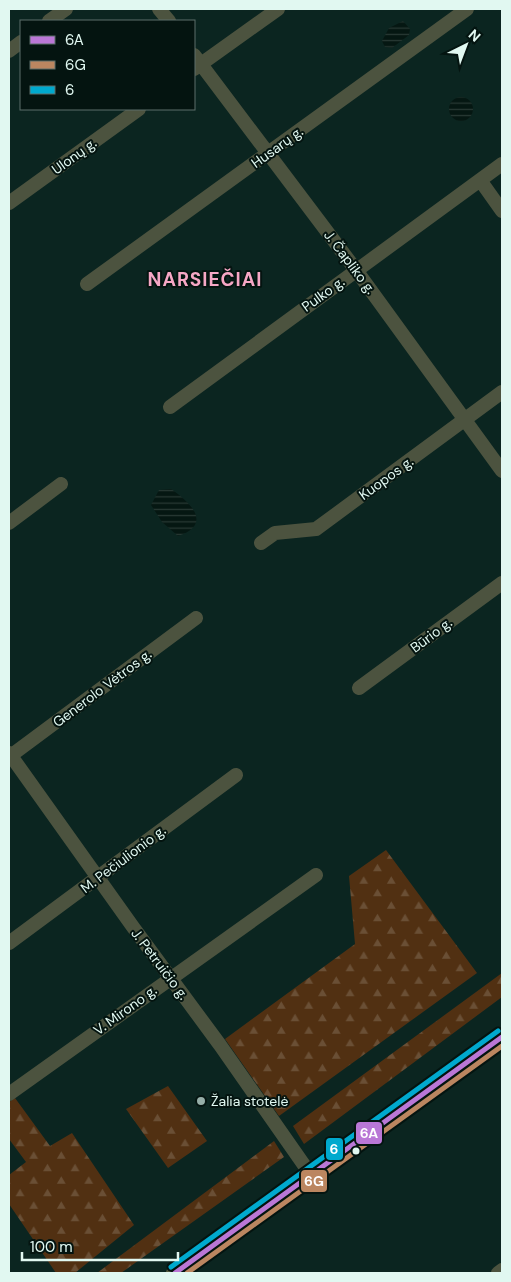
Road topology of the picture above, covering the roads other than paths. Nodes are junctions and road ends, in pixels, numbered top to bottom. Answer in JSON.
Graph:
{"nodes":[{"id":1,"x":66,"y":9,"type":"edge"},
{"id":2,"x":159,"y":9,"type":"edge"},
{"id":3,"x":278,"y":9,"type":"edge"},
{"id":4,"x":467,"y":9,"type":"edge"},
{"id":5,"x":50,"y":20,"type":"edge"},
{"id":6,"x":168,"y":20,"type":"edge"},
{"id":7,"x":20,"y":43,"type":"edge"},
{"id":8,"x":9,"y":51,"type":"edge"},
{"id":9,"x":196,"y":63,"type":"edge"},
{"id":10,"x":138,"y":110,"type":"edge"},
{"id":11,"x":269,"y":153,"type":"junction"},
{"id":12,"x":502,"y":164,"type":"edge"},
{"id":13,"x":480,"y":180,"type":"junction"},
{"id":14,"x":9,"y":203,"type":"edge"},
{"id":15,"x":502,"y":210,"type":"edge"},
{"id":16,"x":356,"y":270,"type":"junction"},
{"id":17,"x":87,"y":284,"type":"dead end"},
{"id":18,"x":502,"y":392,"type":"edge"},
{"id":19,"x":170,"y":407,"type":"dead end"},
{"id":20,"x":464,"y":420,"type":"junction"},
{"id":21,"x":502,"y":471,"type":"edge"},
{"id":22,"x":61,"y":484,"type":"dead end"},
{"id":23,"x":9,"y":523,"type":"edge"},
{"id":24,"x":261,"y":543,"type":"dead end"},
{"id":25,"x":502,"y":582,"type":"edge"},
{"id":26,"x":196,"y":618,"type":"dead end"},
{"id":27,"x":359,"y":688,"type":"dead end"},
{"id":28,"x":10,"y":755,"type":"edge"},
{"id":29,"x":236,"y":775,"type":"dead end"},
{"id":30,"x":316,"y":875,"type":"dead end"},
{"id":31,"x":98,"y":878,"type":"junction"},
{"id":32,"x":9,"y":943,"type":"edge"},
{"id":33,"x":170,"y":978,"type":"junction"},
{"id":34,"x":502,"y":1037,"type":"edge"},
{"id":35,"x":9,"y":1094,"type":"edge"},
{"id":36,"x":311,"y":1176,"type":"junction"},
{"id":37,"x":502,"y":1270,"type":"edge"},
{"id":38,"x":175,"y":1273,"type":"edge"},
{"id":39,"x":498,"y":1273,"type":"edge"}],
"edges":[{"from":1,"to":5,"type":"street"},
{"from":2,"to":6,"type":"street"},
{"from":3,"to":9,"type":"street"},
{"from":4,"to":11,"type":"street","name":"Husarų g."},
{"from":7,"to":8,"type":"street"},
{"from":9,"to":11,"type":"street","name":"J. Čapliko g."},
{"from":10,"to":14,"type":"street","name":"Ulonų g."},
{"from":11,"to":16,"type":"street","name":"J. Čapliko g."},
{"from":11,"to":17,"type":"street","name":"Husarų g."},
{"from":12,"to":13,"type":"street","name":"Pulko g."},
{"from":13,"to":15,"type":"street"},
{"from":13,"to":16,"type":"street","name":"Pulko g."},
{"from":16,"to":19,"type":"street","name":"Pulko g."},
{"from":16,"to":20,"type":"street","name":"J. Čapliko g."},
{"from":18,"to":20,"type":"street","name":"Kuopos g."},
{"from":20,"to":21,"type":"street","name":"J. Čapliko g."},
{"from":20,"to":24,"type":"street","name":"Kuopos g."},
{"from":22,"to":23,"type":"street"},
{"from":25,"to":27,"type":"street","name":"Būrio g."},
{"from":26,"to":28,"type":"street","name":"Generolo Vėtros g."},
{"from":28,"to":31,"type":"street","name":"J. Petruičio g."},
{"from":29,"to":31,"type":"street","name":"M. Pečiulionio g."},
{"from":30,"to":33,"type":"street","name":"V. Mirono g."},
{"from":31,"to":32,"type":"street","name":"M. Pečiulionio g."},
{"from":31,"to":33,"type":"street","name":"J. Petruičio g."},
{"from":33,"to":35,"type":"street","name":"V. Mirono g."},
{"from":33,"to":36,"type":"street","name":"J. Petruičio g."},
{"from":34,"to":36,"type":"main road"},
{"from":36,"to":38,"type":"main road"},
{"from":37,"to":39,"type":"street"}]}
